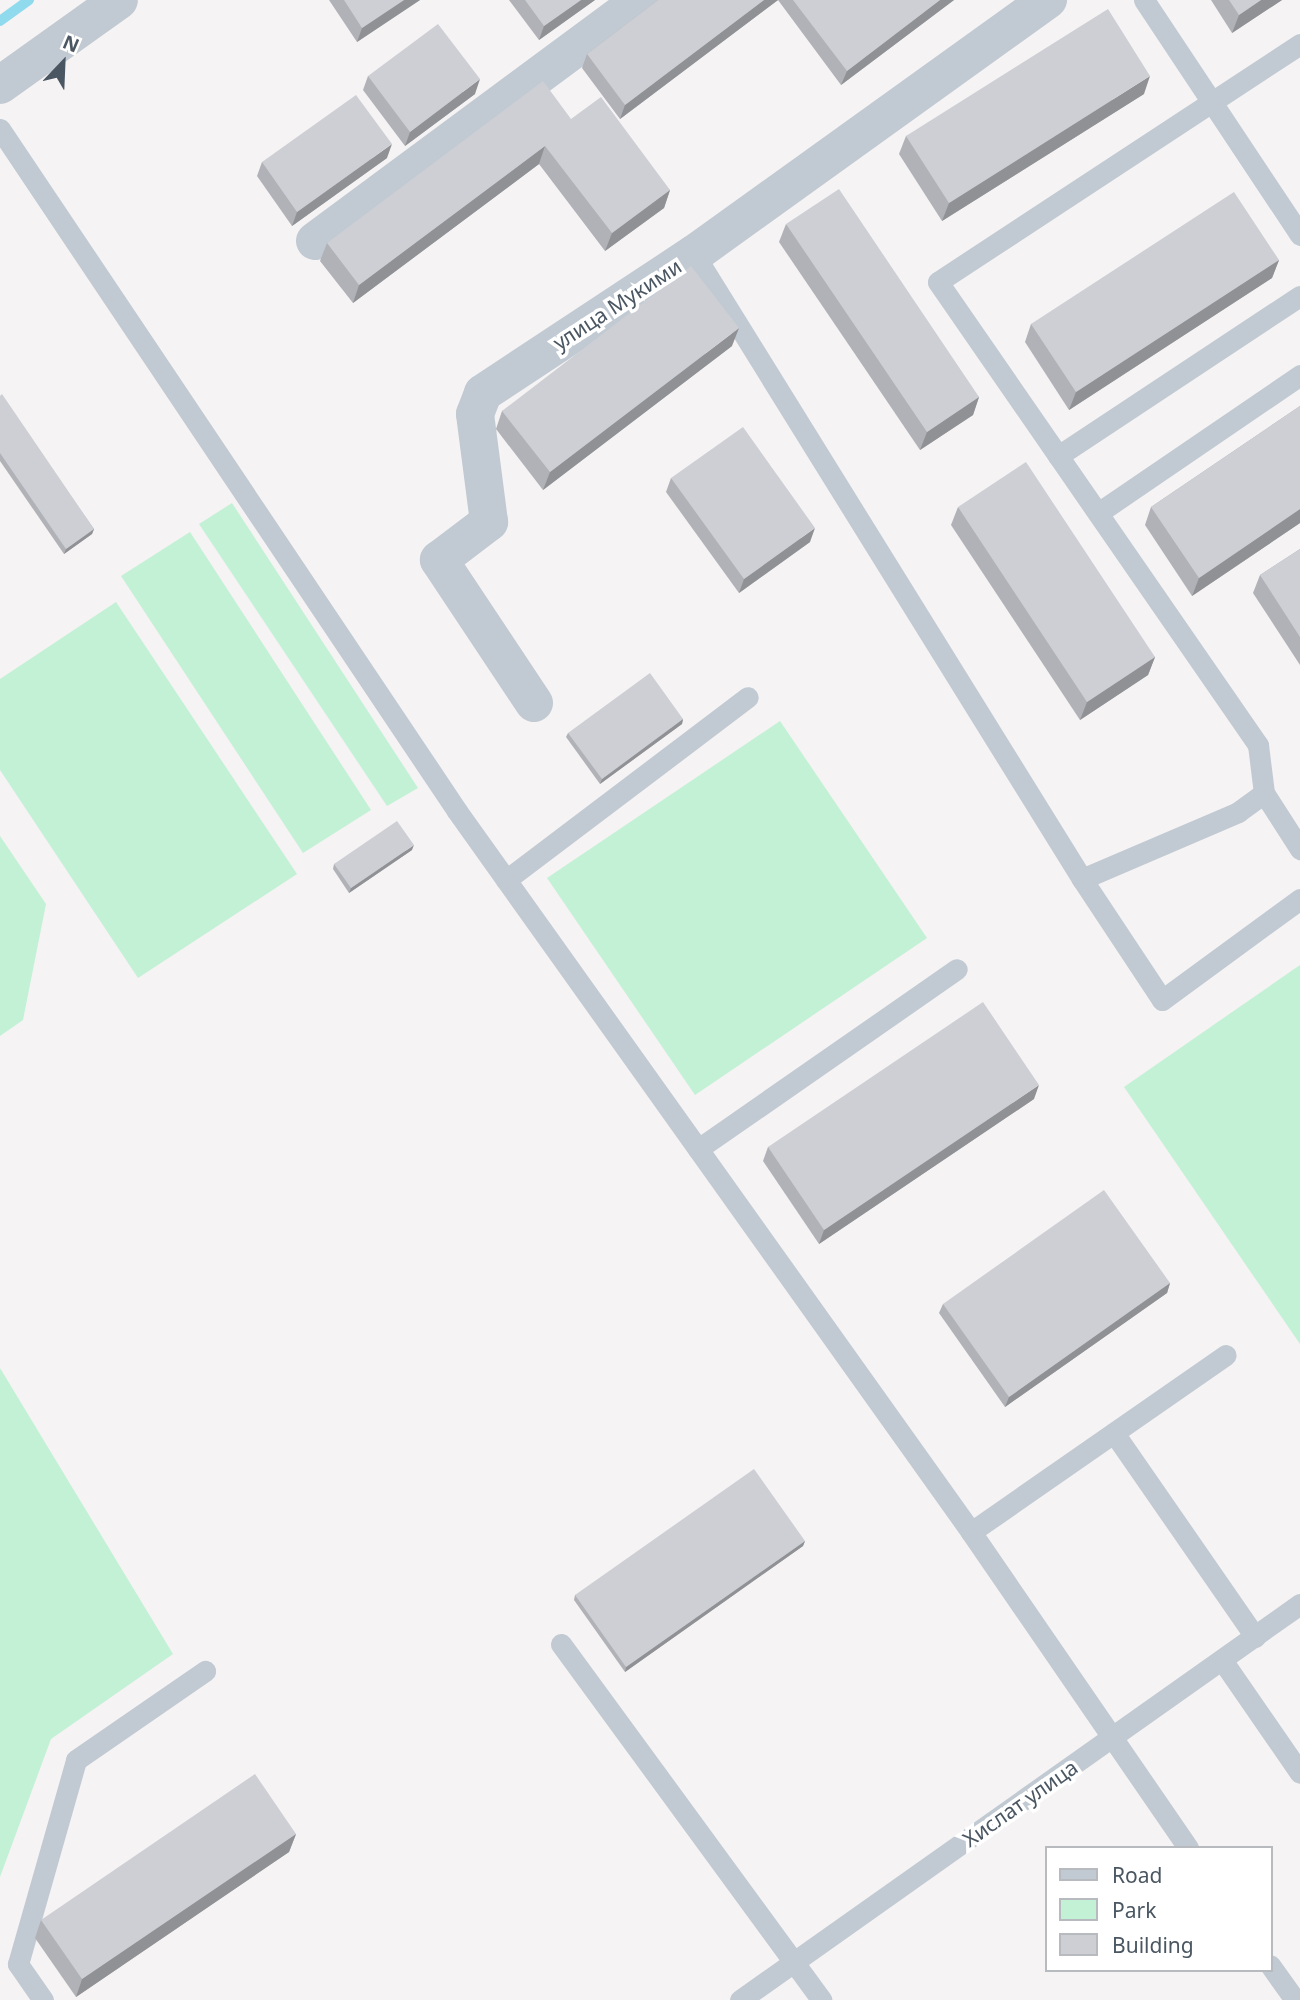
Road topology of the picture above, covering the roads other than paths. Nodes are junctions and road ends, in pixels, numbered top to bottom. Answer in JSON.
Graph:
{"nodes":[{"id":1,"x":119,"y":0,"type":"edge"},
{"id":2,"x":641,"y":0,"type":"edge"},
{"id":3,"x":1048,"y":0,"type":"edge"},
{"id":4,"x":1144,"y":0,"type":"edge"},
{"id":5,"x":1300,"y":44,"type":"edge"},
{"id":6,"x":0,"y":85,"type":"edge"},
{"id":7,"x":1213,"y":104,"type":"junction"},
{"id":8,"x":0,"y":129,"type":"edge"},
{"id":9,"x":1300,"y":235,"type":"edge"},
{"id":10,"x":315,"y":241,"type":"dead end"},
{"id":11,"x":694,"y":254,"type":"junction"},
{"id":12,"x":1300,"y":296,"type":"edge"},
{"id":13,"x":1300,"y":375,"type":"edge"},
{"id":14,"x":1058,"y":456,"type":"junction"},
{"id":15,"x":1098,"y":513,"type":"junction"},
{"id":16,"x":748,"y":697,"type":"dead end"},
{"id":17,"x":534,"y":704,"type":"dead end"},
{"id":18,"x":1264,"y":793,"type":"junction"},
{"id":19,"x":1300,"y":849,"type":"edge"},
{"id":20,"x":1082,"y":879,"type":"junction"},
{"id":21,"x":506,"y":880,"type":"junction"},
{"id":22,"x":1300,"y":899,"type":"edge"},
{"id":23,"x":957,"y":969,"type":"dead end"},
{"id":24,"x":698,"y":1149,"type":"junction"},
{"id":25,"x":1226,"y":1355,"type":"dead end"},
{"id":26,"x":1114,"y":1433,"type":"junction"},
{"id":27,"x":971,"y":1532,"type":"junction"},
{"id":28,"x":1300,"y":1605,"type":"edge"},
{"id":29,"x":1255,"y":1637,"type":"junction"},
{"id":30,"x":561,"y":1644,"type":"dead end"},
{"id":31,"x":1222,"y":1660,"type":"junction"},
{"id":32,"x":205,"y":1671,"type":"dead end"},
{"id":33,"x":1112,"y":1739,"type":"junction"},
{"id":34,"x":1300,"y":1773,"type":"edge"},
{"id":35,"x":1187,"y":1846,"type":"edge"},
{"id":36,"x":793,"y":1961,"type":"junction"},
{"id":37,"x":1272,"y":1968,"type":"edge"},
{"id":38,"x":43,"y":2000,"type":"edge"},
{"id":39,"x":740,"y":2000,"type":"edge"},
{"id":40,"x":822,"y":2000,"type":"edge"},
{"id":41,"x":1295,"y":2000,"type":"edge"}],
"edges":[{"from":1,"to":6,"type":"street"},
{"from":2,"to":10,"type":"street"},
{"from":3,"to":11,"type":"street","name":"улица Мукими"},
{"from":4,"to":7,"type":"lane"},
{"from":5,"to":7,"type":"lane"},
{"from":7,"to":9,"type":"lane"},
{"from":7,"to":14,"type":"lane"},
{"from":8,"to":21,"type":"lane"},
{"from":11,"to":17,"type":"street","name":"улица Мукими"},
{"from":11,"to":20,"type":"lane"},
{"from":12,"to":14,"type":"lane"},
{"from":13,"to":15,"type":"lane"},
{"from":14,"to":15,"type":"lane"},
{"from":15,"to":18,"type":"lane"},
{"from":16,"to":21,"type":"lane"},
{"from":18,"to":19,"type":"lane"},
{"from":18,"to":20,"type":"lane"},
{"from":20,"to":22,"type":"lane"},
{"from":21,"to":24,"type":"lane"},
{"from":23,"to":24,"type":"lane"},
{"from":24,"to":27,"type":"lane"},
{"from":25,"to":26,"type":"lane"},
{"from":26,"to":27,"type":"lane"},
{"from":26,"to":29,"type":"lane"},
{"from":27,"to":33,"type":"lane"},
{"from":28,"to":29,"type":"lane","name":"Хислат улица"},
{"from":29,"to":31,"type":"lane","name":"Хислат улица"},
{"from":30,"to":36,"type":"lane"},
{"from":31,"to":33,"type":"lane","name":"Хислат улица"},
{"from":31,"to":34,"type":"lane"},
{"from":32,"to":38,"type":"lane"},
{"from":33,"to":35,"type":"lane"},
{"from":33,"to":36,"type":"lane","name":"Хислат улица"},
{"from":36,"to":39,"type":"lane","name":"Хислат улица"},
{"from":36,"to":40,"type":"lane"},
{"from":37,"to":41,"type":"lane"}]}
